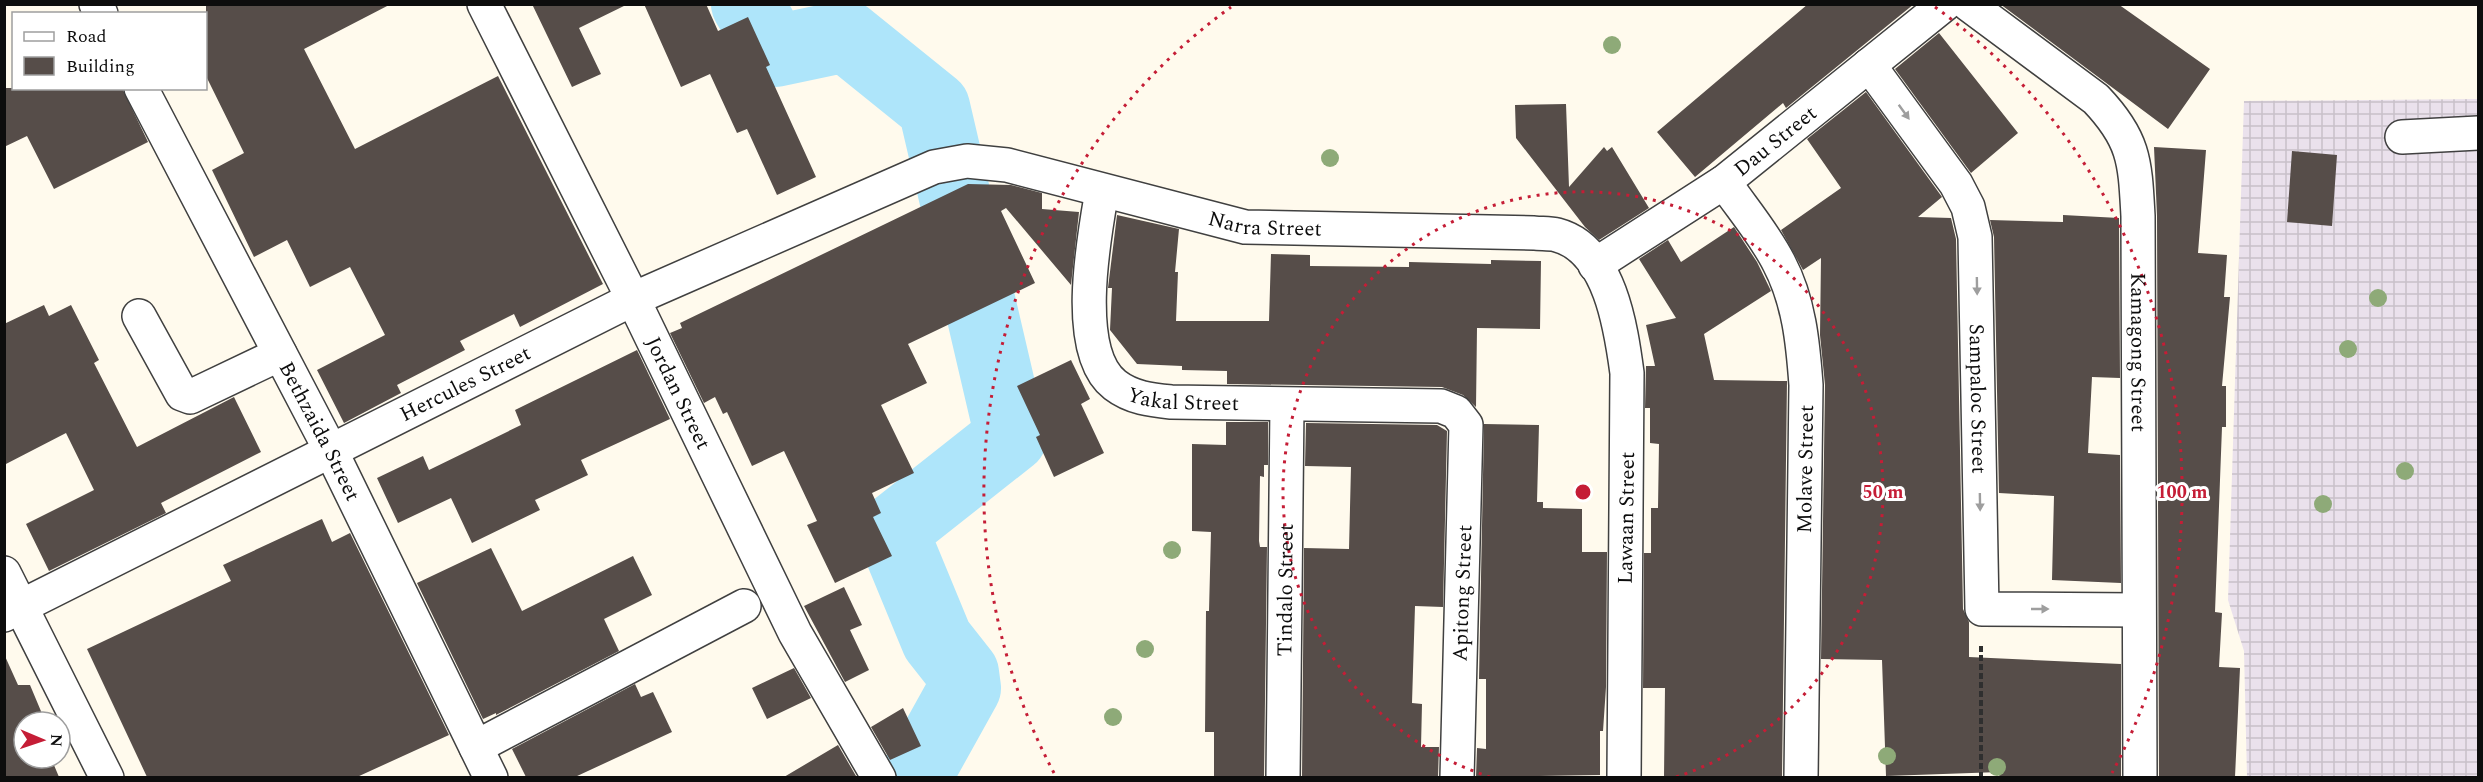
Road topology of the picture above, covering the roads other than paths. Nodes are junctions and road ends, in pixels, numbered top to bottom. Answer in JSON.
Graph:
{"nodes":[{"id":1,"x":484,"y":4,"type":"edge"},
{"id":2,"x":1946,"y":4,"type":"edge"},
{"id":3,"x":1968,"y":4,"type":"edge"},
{"id":4,"x":1869,"y":65,"type":"junction"},
{"id":5,"x":142,"y":90,"type":"edge"},
{"id":6,"x":2478,"y":133,"type":"edge"},
{"id":7,"x":2402,"y":137,"type":"dead end"},
{"id":8,"x":934,"y":167,"type":"joint"},
{"id":9,"x":1724,"y":182,"type":"junction"},
{"id":10,"x":1102,"y":190,"type":"junction"},
{"id":11,"x":1595,"y":265,"type":"junction"},
{"id":12,"x":633,"y":299,"type":"junction"},
{"id":13,"x":140,"y":316,"type":"dead end"},
{"id":14,"x":280,"y":354,"type":"junction"},
{"id":15,"x":1287,"y":405,"type":"junction"},
{"id":16,"x":1456,"y":412,"type":"joint"},
{"id":17,"x":331,"y":451,"type":"junction"},
{"id":18,"x":4,"y":573,"type":"edge"},
{"id":19,"x":744,"y":606,"type":"dead end"},
{"id":20,"x":13,"y":610,"type":"edge"},
{"id":21,"x":2138,"y":610,"type":"junction"},
{"id":22,"x":476,"y":747,"type":"junction"},
{"id":23,"x":107,"y":777,"type":"edge"},
{"id":24,"x":490,"y":777,"type":"edge"},
{"id":25,"x":879,"y":777,"type":"edge"},
{"id":26,"x":1283,"y":777,"type":"edge"},
{"id":27,"x":1456,"y":777,"type":"edge"},
{"id":28,"x":1624,"y":777,"type":"edge"},
{"id":29,"x":1801,"y":777,"type":"edge"},
{"id":30,"x":2140,"y":777,"type":"edge"}],
"edges":[{"from":1,"to":12,"type":"street","name":"Jordan Street"},
{"from":2,"to":4,"type":"street","name":"Dau Street"},
{"from":3,"to":21,"type":"street","name":"Kamagong Street"},
{"from":4,"to":9,"type":"street","name":"Dau Street"},
{"from":4,"to":21,"type":"street","name":"Sampaloc Street","one_way":true},
{"from":5,"to":14,"type":"street","name":"Bethzaida Street"},
{"from":6,"to":7,"type":"street"},
{"from":8,"to":10,"type":"street","name":"Narra Street"},
{"from":8,"to":12,"type":"street","name":"Hercules Street"},
{"from":9,"to":11,"type":"street","name":"Dau Street"},
{"from":9,"to":29,"type":"street","name":"Molave Street"},
{"from":10,"to":11,"type":"street","name":"Narra Street"},
{"from":10,"to":15,"type":"street","name":"Yakal Street"},
{"from":11,"to":28,"type":"street","name":"Lawaan Street"},
{"from":12,"to":17,"type":"street","name":"Hercules Street"},
{"from":12,"to":25,"type":"street","name":"Jordan Street"},
{"from":13,"to":14,"type":"street"},
{"from":14,"to":17,"type":"street","name":"Bethzaida Street"},
{"from":15,"to":16,"type":"street","name":"Yakal Street"},
{"from":15,"to":26,"type":"street","name":"Tindalo Street"},
{"from":16,"to":27,"type":"street","name":"Apitong Street"},
{"from":17,"to":20,"type":"street","name":"Hercules Street"},
{"from":17,"to":22,"type":"street","name":"Bethzaida Street"},
{"from":18,"to":20,"type":"street"},
{"from":19,"to":22,"type":"street"},
{"from":20,"to":23,"type":"street"},
{"from":21,"to":30,"type":"street","name":"Kamagong Street"},
{"from":22,"to":24,"type":"street","name":"Bethzaida Street"}]}
